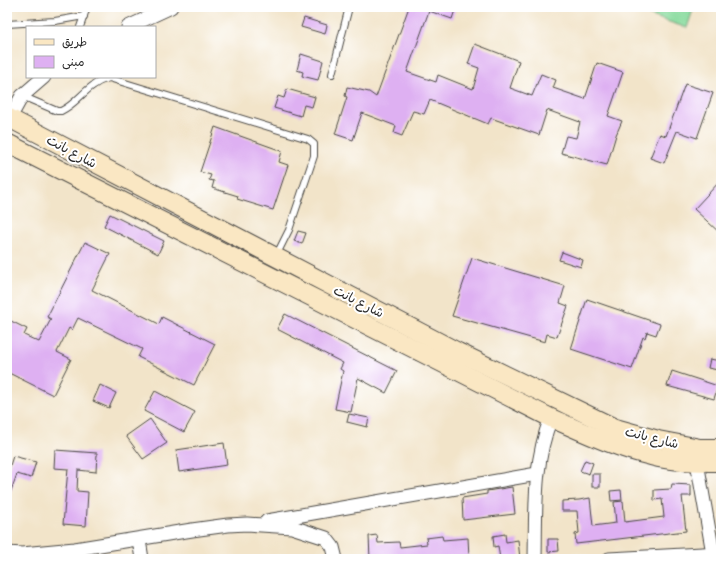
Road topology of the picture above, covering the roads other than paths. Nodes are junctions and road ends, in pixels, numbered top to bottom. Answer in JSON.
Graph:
{"nodes":[{"id":1,"x":88,"y":7,"type":"edge"},
{"id":2,"x":171,"y":7,"type":"edge"},
{"id":3,"x":349,"y":7,"type":"edge"},
{"id":4,"x":84,"y":16,"type":"junction"},
{"id":5,"x":7,"y":24,"type":"edge"},
{"id":6,"x":80,"y":26,"type":"edge"},
{"id":7,"x":130,"y":26,"type":"edge"},
{"id":8,"x":332,"y":74,"type":"dead end"},
{"id":9,"x":43,"y":78,"type":"edge"},
{"id":10,"x":22,"y":96,"type":"junction"},
{"id":11,"x":8,"y":119,"type":"edge"},
{"id":12,"x":7,"y":143,"type":"edge"},
{"id":13,"x":276,"y":258,"type":"junction"},
{"id":14,"x":551,"y":418,"type":"junction"},
{"id":15,"x":721,"y":448,"type":"edge"},
{"id":16,"x":697,"y":462,"type":"junction"},
{"id":17,"x":721,"y":462,"type":"edge"},
{"id":18,"x":537,"y":474,"type":"junction"},
{"id":19,"x":247,"y":524,"type":"junction"},
{"id":20,"x":139,"y":540,"type":"junction"},
{"id":21,"x":7,"y":553,"type":"edge"},
{"id":22,"x":716,"y":555,"type":"edge"},
{"id":23,"x":626,"y":558,"type":"edge"},
{"id":24,"x":142,"y":559,"type":"edge"},
{"id":25,"x":336,"y":559,"type":"edge"},
{"id":26,"x":535,"y":559,"type":"edge"},
{"id":27,"x":609,"y":559,"type":"edge"}],
"edges":[{"from":1,"to":4,"type":"lane"},
{"from":2,"to":7,"type":"street"},
{"from":3,"to":8,"type":"lane"},
{"from":4,"to":5,"type":"lane"},
{"from":4,"to":6,"type":"lane"},
{"from":9,"to":10,"type":"street"},
{"from":10,"to":11,"type":"street"},
{"from":10,"to":13,"type":"lane"},
{"from":11,"to":13,"type":"main road","name":"شارع بانت"},
{"from":12,"to":14,"type":"main road","name":"شارع بانت"},
{"from":13,"to":15,"type":"main road","name":"شارع بانت"},
{"from":14,"to":16,"type":"main road","name":"شارع بانت"},
{"from":14,"to":18,"type":"street"},
{"from":16,"to":17,"type":"main road","name":"شارع بانت"},
{"from":16,"to":22,"type":"street"},
{"from":18,"to":19,"type":"street"},
{"from":18,"to":26,"type":"street"},
{"from":19,"to":20,"type":"street"},
{"from":19,"to":25,"type":"street"},
{"from":20,"to":21,"type":"street"},
{"from":20,"to":24,"type":"street"},
{"from":22,"to":23,"type":"street"},
{"from":23,"to":27,"type":"street"}]}
